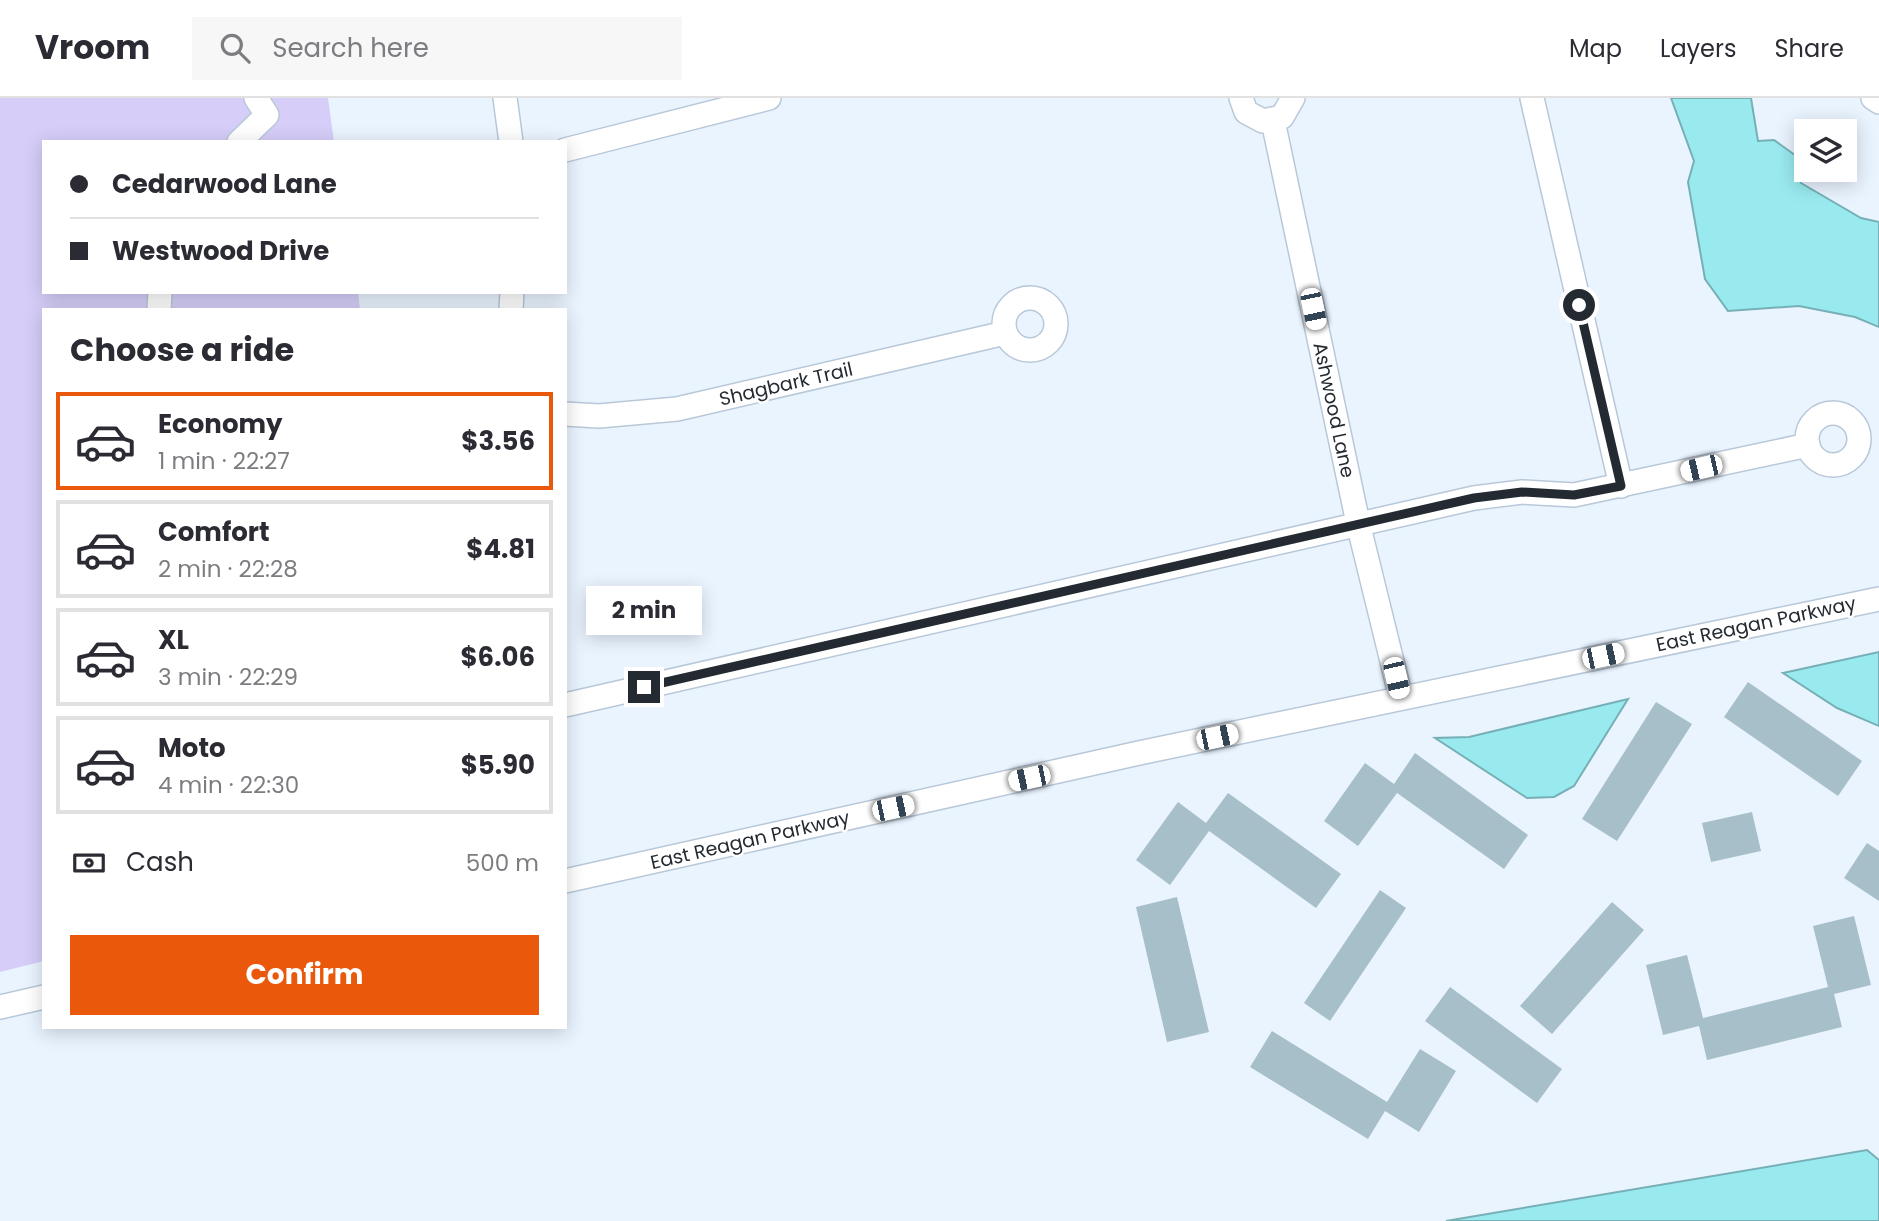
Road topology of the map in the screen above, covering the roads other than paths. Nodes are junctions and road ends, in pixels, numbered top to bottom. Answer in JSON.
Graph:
{"nodes":[{"id":1,"x":256,"y":98,"type":"edge"},
{"id":2,"x":505,"y":98,"type":"edge"},
{"id":3,"x":769,"y":98,"type":"edge"},
{"id":4,"x":1241,"y":98,"type":"edge"},
{"id":5,"x":1293,"y":98,"type":"edge"},
{"id":6,"x":1532,"y":98,"type":"edge"},
{"id":7,"x":1873,"y":98,"type":"edge"},
{"id":8,"x":1879,"y":102,"type":"edge"},
{"id":9,"x":1273,"y":121,"type":"junction"},
{"id":10,"x":241,"y":140,"type":"edge"},
{"id":11,"x":511,"y":140,"type":"edge"},
{"id":12,"x":567,"y":149,"type":"edge"},
{"id":13,"x":1005,"y":333,"type":"dead end"},
{"id":14,"x":567,"y":414,"type":"edge"},
{"id":15,"x":1808,"y":445,"type":"dead end"},
{"id":16,"x":1621,"y":486,"type":"junction"},
{"id":17,"x":1358,"y":523,"type":"junction"},
{"id":18,"x":1879,"y":599,"type":"edge"},
{"id":19,"x":1401,"y":698,"type":"junction"},
{"id":20,"x":567,"y":705,"type":"edge"},
{"id":21,"x":567,"y":881,"type":"edge"},
{"id":22,"x":42,"y":997,"type":"edge"},
{"id":23,"x":0,"y":1007,"type":"edge"}],
"edges":[{"from":1,"to":10,"type":"street"},
{"from":2,"to":11,"type":"street"},
{"from":3,"to":12,"type":"street"},
{"from":4,"to":9,"type":"street"},
{"from":5,"to":9,"type":"street"},
{"from":6,"to":16,"type":"street"},
{"from":7,"to":8,"type":"street"},
{"from":9,"to":17,"type":"street","name":"Ashwood Lane"},
{"from":13,"to":14,"type":"street","name":"Shagbark Trail"},
{"from":15,"to":16,"type":"street"},
{"from":16,"to":17,"type":"street"},
{"from":17,"to":19,"type":"street","name":"Ashwood Lane"},
{"from":17,"to":20,"type":"street"},
{"from":18,"to":19,"type":"street","name":"East Reagan Parkway"},
{"from":19,"to":21,"type":"street","name":"East Reagan Parkway"},
{"from":22,"to":23,"type":"street"}]}
